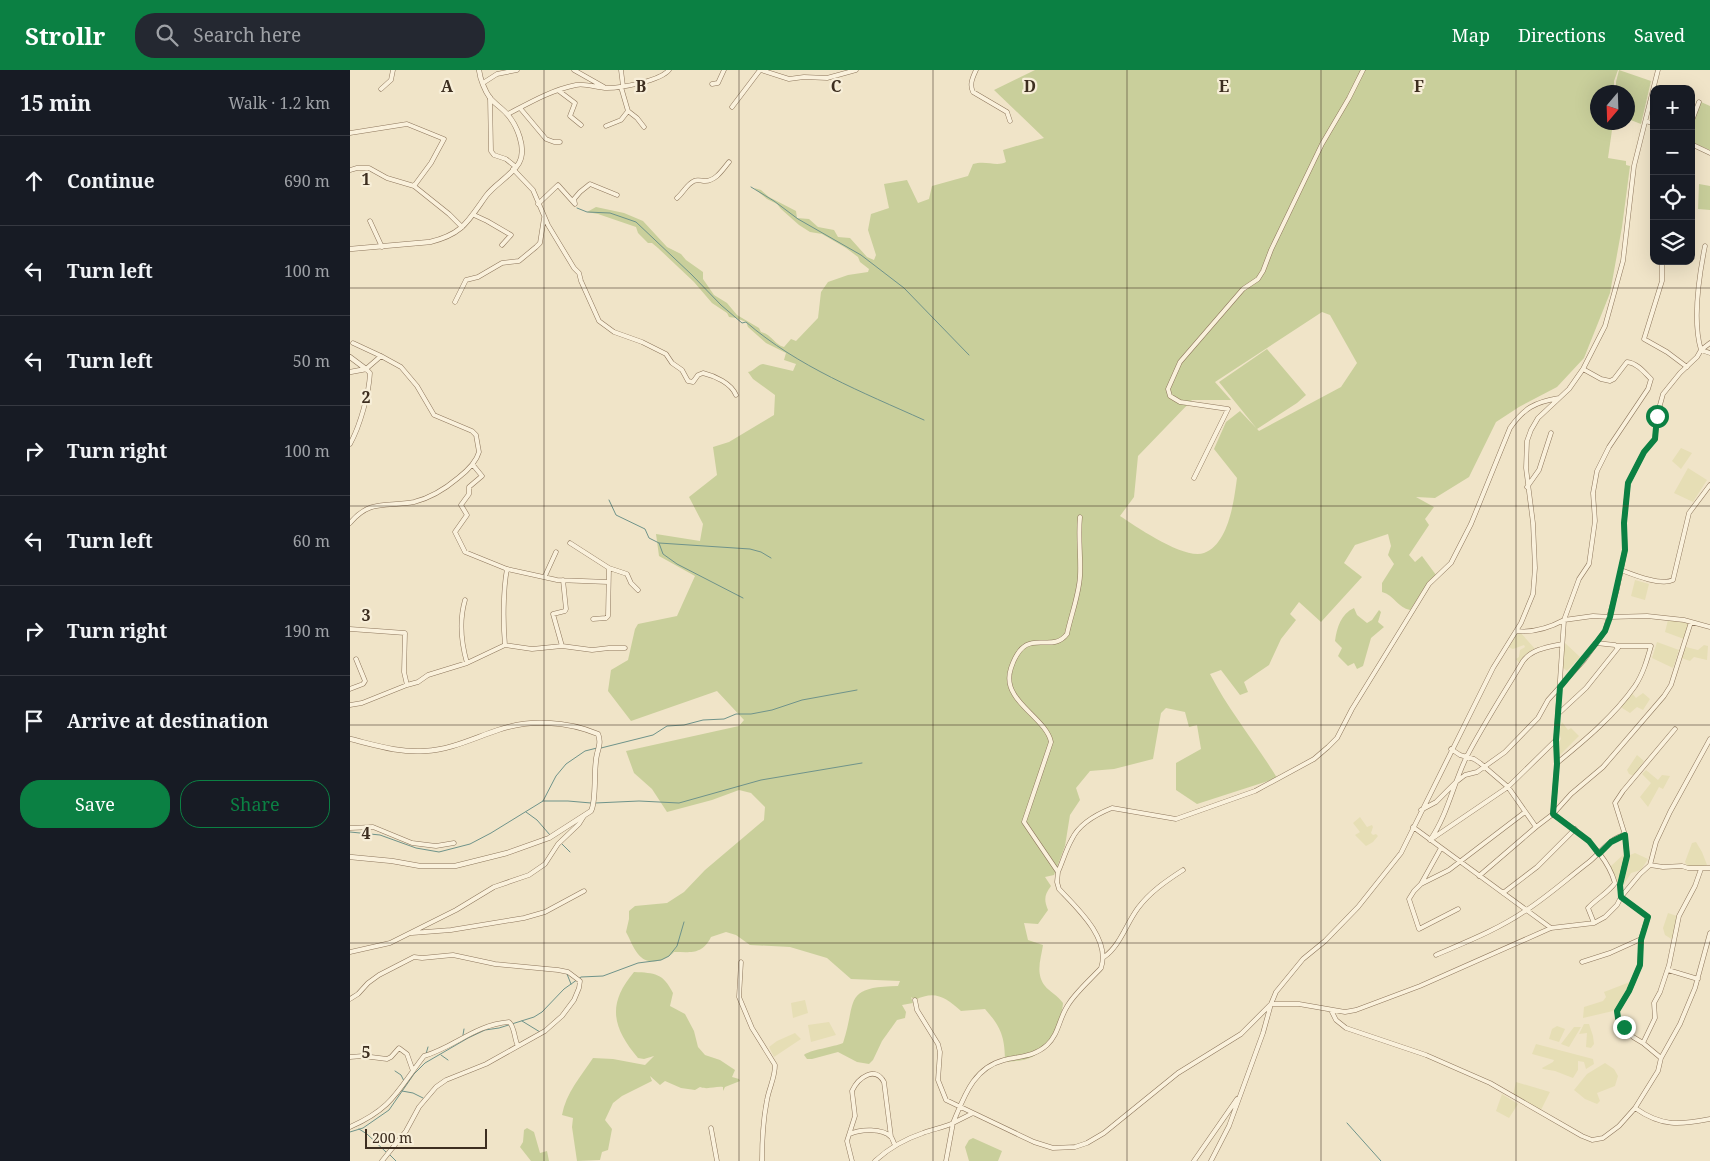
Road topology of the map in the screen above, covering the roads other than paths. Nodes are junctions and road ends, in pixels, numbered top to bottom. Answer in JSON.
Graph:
{"nodes":[{"id":1,"x":393,"y":70,"type":"edge"},
{"id":2,"x":478,"y":70,"type":"edge"},
{"id":3,"x":517,"y":70,"type":"edge"},
{"id":4,"x":574,"y":70,"type":"edge"},
{"id":5,"x":621,"y":70,"type":"edge"},
{"id":6,"x":669,"y":70,"type":"edge"},
{"id":7,"x":724,"y":70,"type":"edge"},
{"id":8,"x":760,"y":70,"type":"edge"},
{"id":9,"x":856,"y":70,"type":"edge"},
{"id":10,"x":976,"y":70,"type":"edge"},
{"id":11,"x":1363,"y":70,"type":"edge"},
{"id":12,"x":1658,"y":70,"type":"edge"},
{"id":13,"x":483,"y":83,"type":"junction"},
{"id":14,"x":712,"y":84,"type":"dead end"},
{"id":15,"x":622,"y":87,"type":"junction"},
{"id":16,"x":606,"y":88,"type":"junction"},
{"id":17,"x":381,"y":89,"type":"dead end"},
{"id":18,"x":559,"y":90,"type":"junction"},
{"id":19,"x":490,"y":98,"type":"junction"},
{"id":20,"x":1699,"y":102,"type":"dead end"},
{"id":21,"x":732,"y":107,"type":"dead end"},
{"id":22,"x":520,"y":108,"type":"junction"},
{"id":23,"x":628,"y":111,"type":"junction"},
{"id":24,"x":1695,"y":112,"type":"edge"},
{"id":25,"x":508,"y":114,"type":"junction"},
{"id":26,"x":1010,"y":121,"type":"dead end"},
{"id":27,"x":1646,"y":121,"type":"junction"},
{"id":28,"x":1650,"y":122,"type":"edge"},
{"id":29,"x":581,"y":125,"type":"dead end"},
{"id":30,"x":606,"y":126,"type":"dead end"},
{"id":31,"x":644,"y":127,"type":"dead end"},
{"id":32,"x":350,"y":134,"type":"edge"},
{"id":33,"x":560,"y":142,"type":"dead end"},
{"id":34,"x":1695,"y":146,"type":"edge"},
{"id":35,"x":1710,"y":153,"type":"edge"},
{"id":36,"x":730,"y":162,"type":"dead end"},
{"id":37,"x":514,"y":168,"type":"junction"},
{"id":38,"x":350,"y":170,"type":"edge"},
{"id":39,"x":414,"y":186,"type":"junction"},
{"id":40,"x":617,"y":195,"type":"dead end"},
{"id":41,"x":677,"y":198,"type":"dead end"},
{"id":42,"x":538,"y":204,"type":"junction"},
{"id":43,"x":474,"y":215,"type":"junction"},
{"id":44,"x":544,"y":217,"type":"junction"},
{"id":45,"x":370,"y":221,"type":"dead end"},
{"id":46,"x":462,"y":228,"type":"junction"},
{"id":47,"x":502,"y":245,"type":"dead end"},
{"id":48,"x":1705,"y":246,"type":"dead end"},
{"id":49,"x":382,"y":247,"type":"junction"},
{"id":50,"x":350,"y":249,"type":"edge"},
{"id":51,"x":1662,"y":265,"type":"edge"},
{"id":52,"x":455,"y":302,"type":"dead end"},
{"id":53,"x":353,"y":343,"type":"dead end"},
{"id":54,"x":1710,"y":343,"type":"edge"},
{"id":55,"x":1701,"y":350,"type":"junction"},
{"id":56,"x":1710,"y":353,"type":"edge"},
{"id":57,"x":382,"y":356,"type":"junction"},
{"id":58,"x":350,"y":357,"type":"edge"},
{"id":59,"x":1687,"y":367,"type":"junction"},
{"id":60,"x":366,"y":368,"type":"junction"},
{"id":61,"x":1583,"y":369,"type":"junction"},
{"id":62,"x":350,"y":372,"type":"edge"},
{"id":63,"x":736,"y":395,"type":"dead end"},
{"id":64,"x":1559,"y":398,"type":"junction"},
{"id":65,"x":1551,"y":433,"type":"dead end"},
{"id":66,"x":350,"y":444,"type":"edge"},
{"id":67,"x":473,"y":465,"type":"junction"},
{"id":68,"x":1194,"y":478,"type":"dead end"},
{"id":69,"x":1710,"y":485,"type":"edge"},
{"id":70,"x":1527,"y":487,"type":"junction"},
{"id":71,"x":1080,"y":517,"type":"dead end"},
{"id":72,"x":350,"y":523,"type":"edge"},
{"id":73,"x":570,"y":543,"type":"dead end"},
{"id":74,"x":556,"y":552,"type":"dead end"},
{"id":75,"x":609,"y":568,"type":"junction"},
{"id":76,"x":507,"y":569,"type":"junction"},
{"id":77,"x":1621,"y":570,"type":"junction"},
{"id":78,"x":545,"y":576,"type":"junction"},
{"id":79,"x":563,"y":580,"type":"junction"},
{"id":80,"x":608,"y":582,"type":"junction"},
{"id":81,"x":638,"y":590,"type":"dead end"},
{"id":82,"x":465,"y":600,"type":"dead end"},
{"id":83,"x":1610,"y":617,"type":"junction"},
{"id":84,"x":593,"y":619,"type":"dead end"},
{"id":85,"x":1564,"y":620,"type":"junction"},
{"id":86,"x":1691,"y":622,"type":"junction"},
{"id":87,"x":1710,"y":628,"type":"edge"},
{"id":88,"x":350,"y":629,"type":"edge"},
{"id":89,"x":1516,"y":631,"type":"junction"},
{"id":90,"x":1596,"y":643,"type":"junction"},
{"id":91,"x":1562,"y":644,"type":"junction"},
{"id":92,"x":504,"y":646,"type":"junction"},
{"id":93,"x":562,"y":646,"type":"junction"},
{"id":94,"x":1617,"y":646,"type":"junction"},
{"id":95,"x":625,"y":648,"type":"dead end"},
{"id":96,"x":356,"y":659,"type":"dead end"},
{"id":97,"x":467,"y":663,"type":"junction"},
{"id":98,"x":407,"y":685,"type":"junction"},
{"id":99,"x":1560,"y":687,"type":"junction"},
{"id":100,"x":350,"y":689,"type":"edge"},
{"id":101,"x":350,"y":705,"type":"edge"},
{"id":102,"x":1558,"y":714,"type":"junction"},
{"id":103,"x":1675,"y":729,"type":"dead end"},
{"id":104,"x":350,"y":739,"type":"edge"},
{"id":105,"x":1710,"y":739,"type":"edge"},
{"id":106,"x":1556,"y":740,"type":"junction"},
{"id":107,"x":1451,"y":749,"type":"junction"},
{"id":108,"x":1467,"y":757,"type":"junction"},
{"id":109,"x":1557,"y":764,"type":"junction"},
{"id":110,"x":1484,"y":767,"type":"junction"},
{"id":111,"x":1456,"y":782,"type":"junction"},
{"id":112,"x":1508,"y":788,"type":"junction"},
{"id":113,"x":1420,"y":811,"type":"junction"},
{"id":114,"x":1525,"y":812,"type":"junction"},
{"id":115,"x":1553,"y":814,"type":"junction"},
{"id":116,"x":584,"y":816,"type":"junction"},
{"id":117,"x":1413,"y":827,"type":"junction"},
{"id":118,"x":1536,"y":827,"type":"junction"},
{"id":119,"x":350,"y":828,"type":"edge"},
{"id":120,"x":1575,"y":829,"type":"junction"},
{"id":121,"x":1625,"y":835,"type":"junction"},
{"id":122,"x":1430,"y":840,"type":"junction"},
{"id":123,"x":454,"y":843,"type":"dead end"},
{"id":124,"x":1441,"y":848,"type":"junction"},
{"id":125,"x":1599,"y":854,"type":"junction"},
{"id":126,"x":350,"y":857,"type":"edge"},
{"id":127,"x":1460,"y":861,"type":"junction"},
{"id":128,"x":1650,"y":865,"type":"junction"},
{"id":129,"x":1710,"y":868,"type":"edge"},
{"id":130,"x":1701,"y":869,"type":"junction"},
{"id":131,"x":1183,"y":870,"type":"dead end"},
{"id":132,"x":1058,"y":872,"type":"junction"},
{"id":133,"x":1479,"y":876,"type":"junction"},
{"id":134,"x":1421,"y":884,"type":"junction"},
{"id":135,"x":584,"y":891,"type":"dead end"},
{"id":136,"x":1503,"y":893,"type":"junction"},
{"id":137,"x":1621,"y":897,"type":"junction"},
{"id":138,"x":1458,"y":910,"type":"dead end"},
{"id":139,"x":1526,"y":911,"type":"junction"},
{"id":140,"x":1594,"y":923,"type":"junction"},
{"id":141,"x":1551,"y":928,"type":"junction"},
{"id":142,"x":410,"y":933,"type":"junction"},
{"id":143,"x":1710,"y":933,"type":"edge"},
{"id":144,"x":1641,"y":940,"type":"junction"},
{"id":145,"x":350,"y":952,"type":"edge"},
{"id":146,"x":1436,"y":955,"type":"dead end"},
{"id":147,"x":1104,"y":957,"type":"junction"},
{"id":148,"x":741,"y":962,"type":"dead end"},
{"id":149,"x":1582,"y":962,"type":"dead end"},
{"id":150,"x":1668,"y":970,"type":"junction"},
{"id":151,"x":1698,"y":979,"type":"junction"},
{"id":152,"x":350,"y":999,"type":"edge"},
{"id":153,"x":915,"y":1000,"type":"dead end"},
{"id":154,"x":1271,"y":1004,"type":"junction"},
{"id":155,"x":1330,"y":1010,"type":"junction"},
{"id":156,"x":1643,"y":1043,"type":"junction"},
{"id":157,"x":518,"y":1046,"type":"junction"},
{"id":158,"x":350,"y":1057,"type":"edge"},
{"id":159,"x":1661,"y":1058,"type":"junction"},
{"id":160,"x":413,"y":1071,"type":"junction"},
{"id":161,"x":1239,"y":1098,"type":"junction"},
{"id":162,"x":960,"y":1107,"type":"junction"},
{"id":163,"x":1635,"y":1108,"type":"junction"},
{"id":164,"x":973,"y":1113,"type":"junction"},
{"id":165,"x":1710,"y":1119,"type":"edge"},
{"id":166,"x":953,"y":1123,"type":"junction"},
{"id":167,"x":350,"y":1126,"type":"edge"},
{"id":168,"x":711,"y":1128,"type":"dead end"},
{"id":169,"x":850,"y":1134,"type":"junction"},
{"id":170,"x":890,"y":1137,"type":"junction"},
{"id":171,"x":895,"y":1145,"type":"junction"},
{"id":172,"x":382,"y":1161,"type":"edge"},
{"id":173,"x":717,"y":1161,"type":"edge"},
{"id":174,"x":762,"y":1161,"type":"edge"},
{"id":175,"x":852,"y":1161,"type":"edge"},
{"id":176,"x":875,"y":1161,"type":"edge"},
{"id":177,"x":946,"y":1161,"type":"edge"},
{"id":178,"x":1194,"y":1161,"type":"edge"},
{"id":179,"x":1211,"y":1161,"type":"edge"}],
"edges":[{"from":1,"to":17,"type":"street"},
{"from":2,"to":13,"type":"street"},
{"from":3,"to":13,"type":"street"},
{"from":4,"to":16,"type":"street"},
{"from":5,"to":15,"type":"street"},
{"from":6,"to":15,"type":"street"},
{"from":7,"to":14,"type":"street"},
{"from":8,"to":9,"type":"street"},
{"from":8,"to":21,"type":"street"},
{"from":10,"to":26,"type":"street"},
{"from":11,"to":68,"type":"street"},
{"from":12,"to":27,"type":"street"},
{"from":13,"to":19,"type":"street"},
{"from":15,"to":16,"type":"street"},
{"from":15,"to":23,"type":"street"},
{"from":16,"to":18,"type":"street"},
{"from":18,"to":22,"type":"street"},
{"from":18,"to":29,"type":"street"},
{"from":19,"to":25,"type":"street"},
{"from":19,"to":37,"type":"street"},
{"from":20,"to":24,"type":"street"},
{"from":22,"to":25,"type":"street"},
{"from":22,"to":33,"type":"street"},
{"from":23,"to":30,"type":"street"},
{"from":23,"to":31,"type":"street"},
{"from":25,"to":37,"type":"street"},
{"from":27,"to":28,"type":"street"},
{"from":27,"to":61,"type":"street"},
{"from":32,"to":39,"type":"street"},
{"from":34,"to":35,"type":"street"},
{"from":36,"to":41,"type":"street"},
{"from":37,"to":42,"type":"street"},
{"from":37,"to":43,"type":"street"},
{"from":38,"to":39,"type":"street"},
{"from":39,"to":46,"type":"street"},
{"from":40,"to":42,"type":"street"},
{"from":42,"to":44,"type":"street"},
{"from":43,"to":46,"type":"street"},
{"from":43,"to":47,"type":"street"},
{"from":44,"to":52,"type":"street"},
{"from":44,"to":63,"type":"street"},
{"from":45,"to":49,"type":"street"},
{"from":46,"to":49,"type":"street"},
{"from":48,"to":55,"type":"street"},
{"from":49,"to":50,"type":"street"},
{"from":51,"to":59,"type":"street"},
{"from":53,"to":57,"type":"street"},
{"from":54,"to":55,"type":"street"},
{"from":55,"to":56,"type":"street"},
{"from":55,"to":59,"type":"street"},
{"from":57,"to":60,"type":"street"},
{"from":57,"to":67,"type":"street"},
{"from":58,"to":60,"type":"street"},
{"from":59,"to":77,"type":"street"},
{"from":60,"to":62,"type":"street"},
{"from":60,"to":66,"type":"street"},
{"from":61,"to":64,"type":"street"},
{"from":61,"to":85,"type":"street"},
{"from":64,"to":70,"type":"street"},
{"from":64,"to":132,"type":"street"},
{"from":65,"to":70,"type":"street"},
{"from":67,"to":72,"type":"street"},
{"from":67,"to":76,"type":"street"},
{"from":69,"to":77,"type":"street"},
{"from":70,"to":89,"type":"street"},
{"from":71,"to":132,"type":"street"},
{"from":73,"to":75,"type":"street"},
{"from":74,"to":78,"type":"street"},
{"from":75,"to":80,"type":"street"},
{"from":75,"to":81,"type":"street"},
{"from":76,"to":78,"type":"street"},
{"from":76,"to":92,"type":"street"},
{"from":77,"to":83,"type":"street"},
{"from":78,"to":79,"type":"street"},
{"from":79,"to":80,"type":"street"},
{"from":79,"to":93,"type":"street"},
{"from":80,"to":84,"type":"street"},
{"from":82,"to":97,"type":"street"},
{"from":83,"to":85,"type":"street"},
{"from":83,"to":86,"type":"street"},
{"from":83,"to":90,"type":"street"},
{"from":85,"to":89,"type":"street"},
{"from":85,"to":91,"type":"street"},
{"from":86,"to":87,"type":"street"},
{"from":86,"to":115,"type":"street"},
{"from":88,"to":98,"type":"street"},
{"from":89,"to":107,"type":"street"},
{"from":90,"to":94,"type":"street"},
{"from":90,"to":99,"type":"street"},
{"from":91,"to":99,"type":"street"},
{"from":91,"to":108,"type":"street"},
{"from":92,"to":93,"type":"street"},
{"from":92,"to":97,"type":"street"},
{"from":93,"to":95,"type":"street"},
{"from":94,"to":102,"type":"street"},
{"from":94,"to":109,"type":"street"},
{"from":96,"to":100,"type":"street"},
{"from":97,"to":98,"type":"street"},
{"from":98,"to":101,"type":"street"},
{"from":99,"to":102,"type":"street"},
{"from":99,"to":110,"type":"street"},
{"from":102,"to":106,"type":"street"},
{"from":103,"to":121,"type":"street"},
{"from":104,"to":116,"type":"street"},
{"from":105,"to":128,"type":"street"},
{"from":106,"to":109,"type":"street"},
{"from":106,"to":112,"type":"street"},
{"from":107,"to":108,"type":"street"},
{"from":107,"to":113,"type":"street"},
{"from":108,"to":110,"type":"street"},
{"from":108,"to":111,"type":"street"},
{"from":109,"to":115,"type":"street"},
{"from":110,"to":111,"type":"street"},
{"from":110,"to":112,"type":"street"},
{"from":111,"to":113,"type":"street"},
{"from":111,"to":122,"type":"street"},
{"from":112,"to":114,"type":"street"},
{"from":112,"to":122,"type":"street"},
{"from":113,"to":117,"type":"street"},
{"from":114,"to":118,"type":"street"},
{"from":114,"to":127,"type":"street"},
{"from":115,"to":118,"type":"street"},
{"from":115,"to":120,"type":"street"},
{"from":116,"to":126,"type":"street"},
{"from":116,"to":142,"type":"street"},
{"from":117,"to":122,"type":"street"},
{"from":117,"to":154,"type":"street"},
{"from":118,"to":133,"type":"street"},
{"from":119,"to":123,"type":"street"},
{"from":120,"to":125,"type":"street"},
{"from":120,"to":136,"type":"street"},
{"from":121,"to":125,"type":"street"},
{"from":121,"to":137,"type":"street"},
{"from":122,"to":124,"type":"street"},
{"from":124,"to":127,"type":"street"},
{"from":124,"to":134,"type":"street"},
{"from":125,"to":139,"type":"street"},
{"from":125,"to":140,"type":"street"},
{"from":127,"to":133,"type":"street"},
{"from":127,"to":134,"type":"street"},
{"from":128,"to":130,"type":"street"},
{"from":128,"to":137,"type":"street"},
{"from":129,"to":130,"type":"street"},
{"from":130,"to":150,"type":"street"},
{"from":131,"to":147,"type":"street"},
{"from":132,"to":147,"type":"street"},
{"from":133,"to":136,"type":"street"},
{"from":134,"to":138,"type":"street"},
{"from":135,"to":142,"type":"street"},
{"from":136,"to":139,"type":"street"},
{"from":137,"to":140,"type":"street"},
{"from":137,"to":144,"type":"street"},
{"from":139,"to":141,"type":"street"},
{"from":139,"to":146,"type":"street"},
{"from":140,"to":141,"type":"street"},
{"from":141,"to":155,"type":"street"},
{"from":142,"to":145,"type":"street"},
{"from":143,"to":151,"type":"street"},
{"from":144,"to":149,"type":"street"},
{"from":144,"to":156,"type":"street"},
{"from":147,"to":162,"type":"street"},
{"from":148,"to":174,"type":"street"},
{"from":150,"to":151,"type":"street"},
{"from":150,"to":156,"type":"street"},
{"from":151,"to":159,"type":"street"},
{"from":152,"to":157,"type":"street"},
{"from":153,"to":162,"type":"street"},
{"from":154,"to":155,"type":"street"},
{"from":154,"to":161,"type":"street"},
{"from":154,"to":164,"type":"street"},
{"from":155,"to":163,"type":"street"},
{"from":156,"to":159,"type":"street"},
{"from":157,"to":160,"type":"street"},
{"from":157,"to":172,"type":"street"},
{"from":158,"to":160,"type":"street"},
{"from":159,"to":163,"type":"street"},
{"from":160,"to":167,"type":"street"},
{"from":161,"to":178,"type":"street"},
{"from":161,"to":179,"type":"street"},
{"from":162,"to":164,"type":"street"},
{"from":162,"to":166,"type":"street"},
{"from":163,"to":165,"type":"street"},
{"from":164,"to":166,"type":"street"},
{"from":166,"to":171,"type":"street"},
{"from":166,"to":177,"type":"street"},
{"from":168,"to":173,"type":"street"},
{"from":169,"to":170,"type":"street"},
{"from":169,"to":170,"type":"street"},
{"from":169,"to":175,"type":"street"},
{"from":170,"to":171,"type":"street"},
{"from":171,"to":176,"type":"street"}]}
